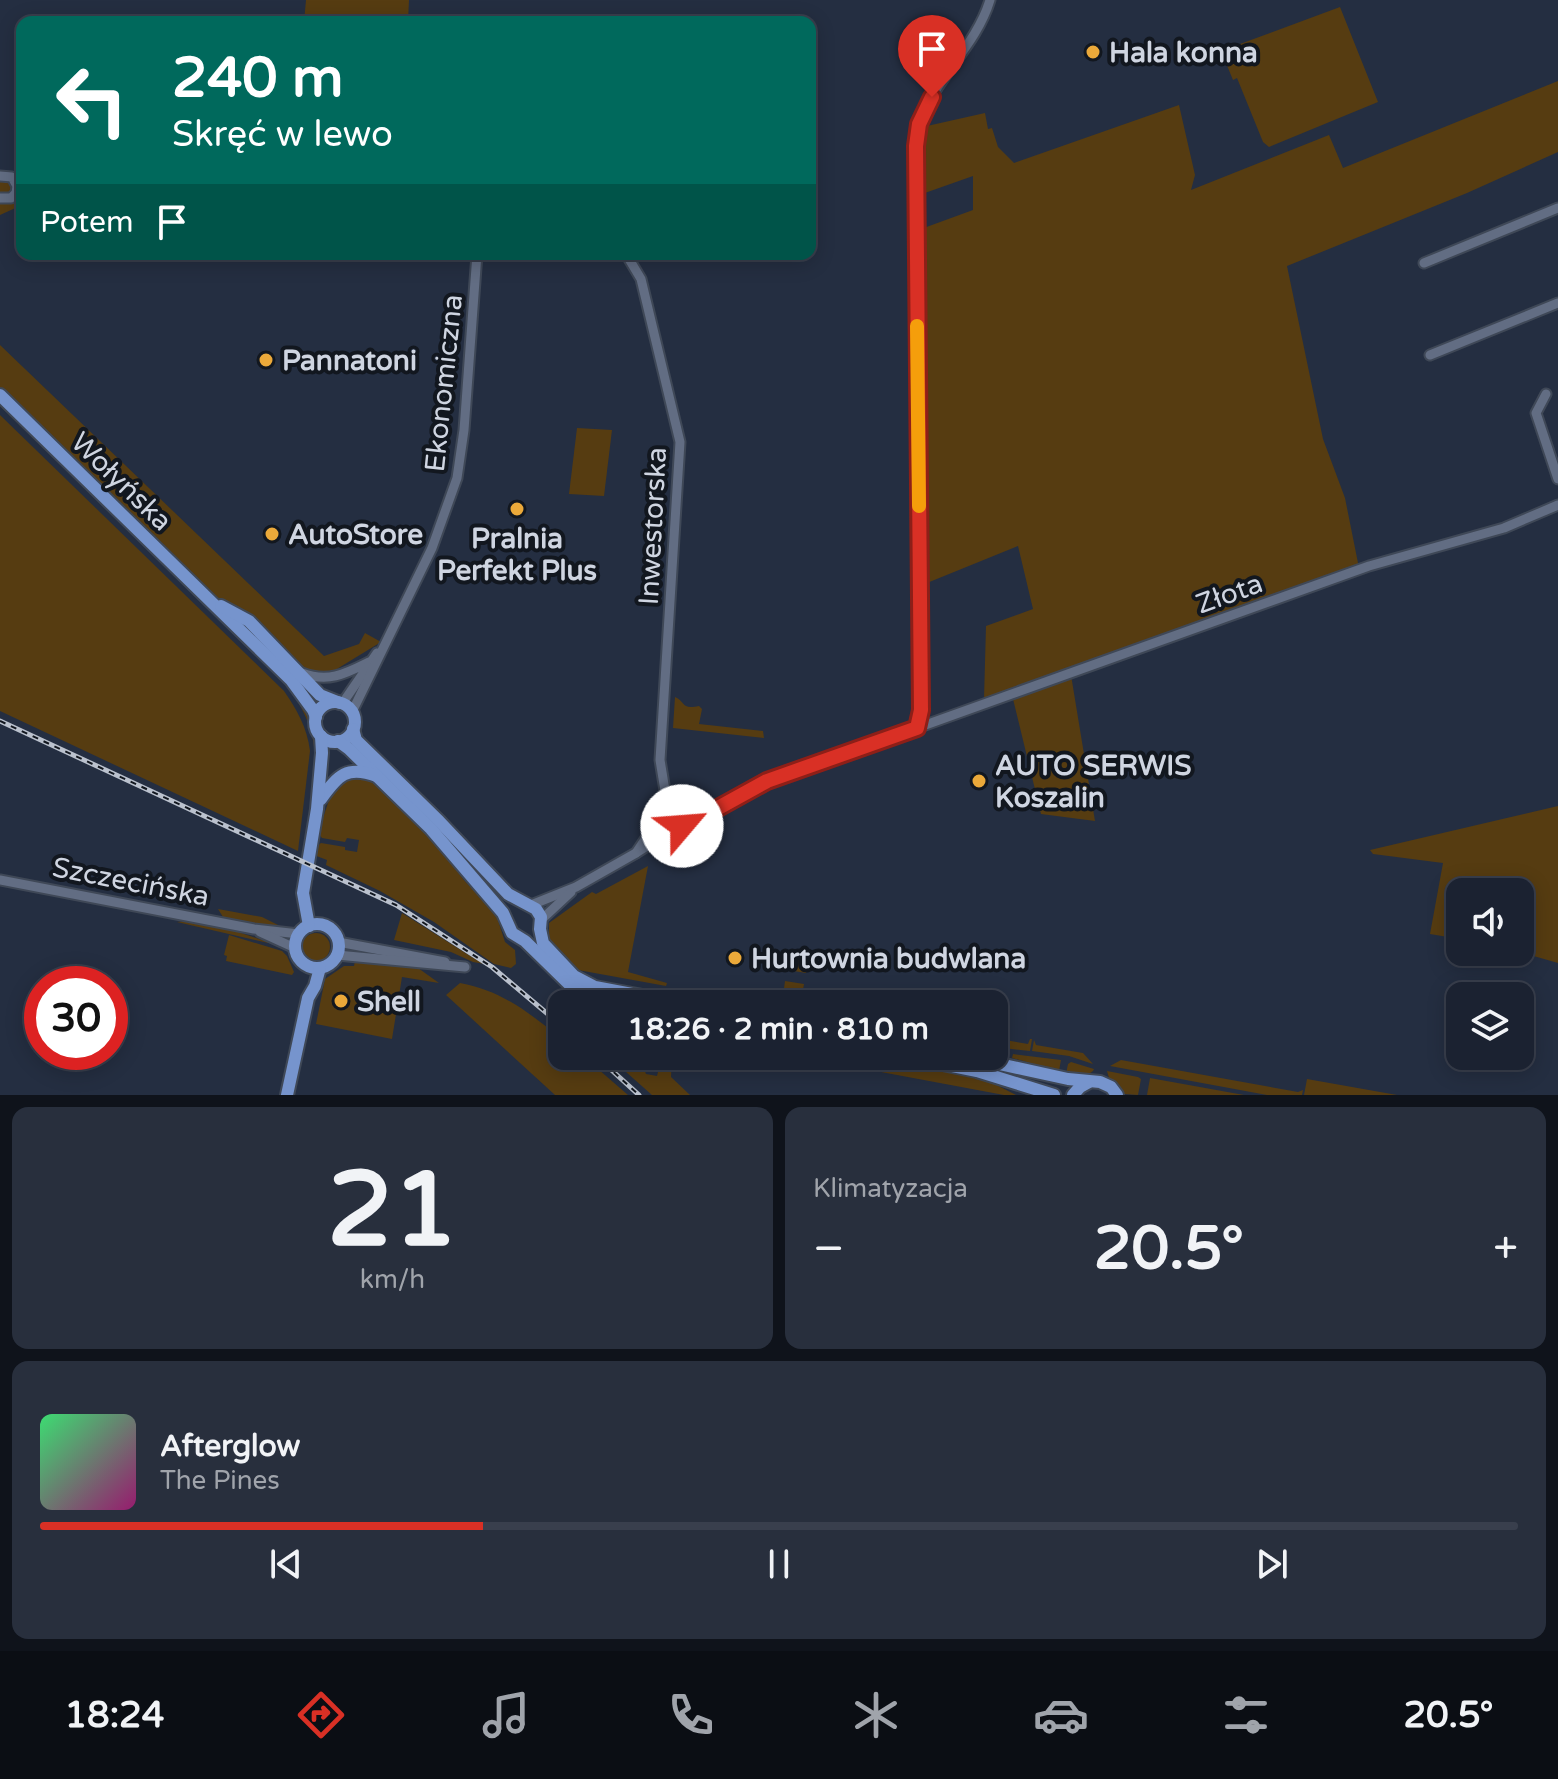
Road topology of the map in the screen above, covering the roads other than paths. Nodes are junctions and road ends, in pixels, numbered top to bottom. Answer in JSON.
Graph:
{"nodes":[{"id":1,"x":990,"y":0,"type":"edge"},
{"id":2,"x":1558,"y":208,"type":"edge"},
{"id":3,"x":477,"y":260,"type":"edge"},
{"id":4,"x":630,"y":260,"type":"edge"},
{"id":5,"x":1424,"y":263,"type":"dead end"},
{"id":6,"x":1558,"y":303,"type":"edge"},
{"id":7,"x":1430,"y":355,"type":"dead end"},
{"id":8,"x":1546,"y":394,"type":"dead end"},
{"id":9,"x":0,"y":395,"type":"edge"},
{"id":10,"x":1558,"y":479,"type":"edge"},
{"id":11,"x":1558,"y":505,"type":"edge"},
{"id":12,"x":211,"y":601,"type":"junction"},
{"id":13,"x":384,"y":644,"type":"junction"},
{"id":14,"x":369,"y":662,"type":"junction"},
{"id":15,"x":302,"y":673,"type":"junction"},
{"id":16,"x":345,"y":706,"type":"junction"},
{"id":17,"x":316,"y":717,"type":"junction"},
{"id":18,"x":917,"y":728,"type":"junction"},
{"id":19,"x":353,"y":729,"type":"junction"},
{"id":20,"x":321,"y":736,"type":"junction"},
{"id":21,"x":336,"y":742,"type":"junction"},
{"id":22,"x":380,"y":778,"type":"junction"},
{"id":23,"x":319,"y":804,"type":"junction"},
{"id":24,"x":673,"y":810,"type":"junction"},
{"id":25,"x":709,"y":812,"type":"junction"},
{"id":26,"x":658,"y":820,"type":"junction"},
{"id":27,"x":680,"y":829,"type":"junction"},
{"id":28,"x":668,"y":833,"type":"junction"},
{"id":29,"x":636,"y":853,"type":"junction"},
{"id":30,"x":0,"y":880,"type":"edge"},
{"id":31,"x":576,"y":887,"type":"junction"},
{"id":32,"x":528,"y":905,"type":"junction"},
{"id":33,"x":507,"y":922,"type":"junction"},
{"id":34,"x":540,"y":924,"type":"junction"},
{"id":35,"x":309,"y":928,"type":"junction"},
{"id":36,"x":254,"y":929,"type":"junction"},
{"id":37,"x":519,"y":937,"type":"junction"},
{"id":38,"x":295,"y":948,"type":"junction"},
{"id":39,"x":337,"y":949,"type":"junction"},
{"id":40,"x":306,"y":966,"type":"junction"},
{"id":41,"x":462,"y":966,"type":"dead end"},
{"id":42,"x":320,"y":968,"type":"junction"},
{"id":43,"x":578,"y":990,"type":"edge"},
{"id":44,"x":611,"y":990,"type":"edge"},
{"id":45,"x":308,"y":998,"type":"junction"},
{"id":46,"x":1008,"y":1067,"type":"edge"},
{"id":47,"x":972,"y":1070,"type":"edge"},
{"id":48,"x":1089,"y":1082,"type":"junction"},
{"id":49,"x":287,"y":1095,"type":"edge"},
{"id":50,"x":1054,"y":1095,"type":"edge"},
{"id":51,"x":1073,"y":1095,"type":"edge"},
{"id":52,"x":1117,"y":1095,"type":"edge"}],
"edges":[{"from":1,"to":18,"type":"street"},
{"from":2,"to":5,"type":"street"},
{"from":3,"to":13,"type":"street","name":"Ekonomiczna"},
{"from":4,"to":24,"type":"street","name":"Inwestorska"},
{"from":6,"to":7,"type":"street"},
{"from":8,"to":10,"type":"street"},
{"from":9,"to":12,"type":"main road","name":"Wołyńska"},
{"from":11,"to":18,"type":"street","name":"Złota"},
{"from":12,"to":15,"type":"main road","name":"Wołyńska"},
{"from":12,"to":17,"type":"main road","name":"Wołyńska"},
{"from":13,"to":14,"type":"street","name":"Ekonomiczna"},
{"from":13,"to":16,"type":"street","name":"Ekonomiczna"},
{"from":14,"to":15,"type":"street"},
{"from":14,"to":16,"type":"street","name":"Ekonomiczna"},
{"from":15,"to":16,"type":"main road","name":"Wołyńska"},
{"from":16,"to":17,"type":"main road"},
{"from":16,"to":19,"type":"main road"},
{"from":17,"to":20,"type":"main road"},
{"from":18,"to":25,"type":"street","name":"Złota"},
{"from":19,"to":21,"type":"main road"},
{"from":19,"to":32,"type":"main road"},
{"from":20,"to":21,"type":"main road"},
{"from":20,"to":23,"type":"main road"},
{"from":21,"to":22,"type":"main road"},
{"from":21,"to":23,"type":"main road"},
{"from":22,"to":23,"type":"main road"},
{"from":22,"to":33,"type":"main road"},
{"from":23,"to":35,"type":"main road"},
{"from":24,"to":25,"type":"street"},
{"from":24,"to":26,"type":"street"},
{"from":24,"to":27,"type":"street"},
{"from":25,"to":27,"type":"street","name":"Złota"},
{"from":26,"to":28,"type":"street"},
{"from":26,"to":29,"type":"street"},
{"from":27,"to":28,"type":"street"},
{"from":28,"to":29,"type":"street"},
{"from":29,"to":31,"type":"street"},
{"from":30,"to":36,"type":"street","name":"Szczecińska"},
{"from":31,"to":32,"type":"street"},
{"from":31,"to":34,"type":"street"},
{"from":32,"to":33,"type":"main road"},
{"from":32,"to":34,"type":"main road"},
{"from":33,"to":37,"type":"main road"},
{"from":34,"to":37,"type":"main road"},
{"from":34,"to":44,"type":"main road"},
{"from":35,"to":36,"type":"street","name":"Szczecińska"},
{"from":35,"to":38,"type":"main road"},
{"from":35,"to":39,"type":"main road"},
{"from":36,"to":38,"type":"street","name":"Szczecińska"},
{"from":37,"to":43,"type":"main road"},
{"from":38,"to":40,"type":"main road"},
{"from":39,"to":41,"type":"street"},
{"from":39,"to":42,"type":"main road"},
{"from":40,"to":42,"type":"main road"},
{"from":40,"to":45,"type":"main road"},
{"from":42,"to":45,"type":"main road"},
{"from":45,"to":49,"type":"main road"},
{"from":46,"to":48,"type":"main road"},
{"from":47,"to":50,"type":"main road"},
{"from":48,"to":51,"type":"main road"},
{"from":48,"to":52,"type":"main road"}]}
